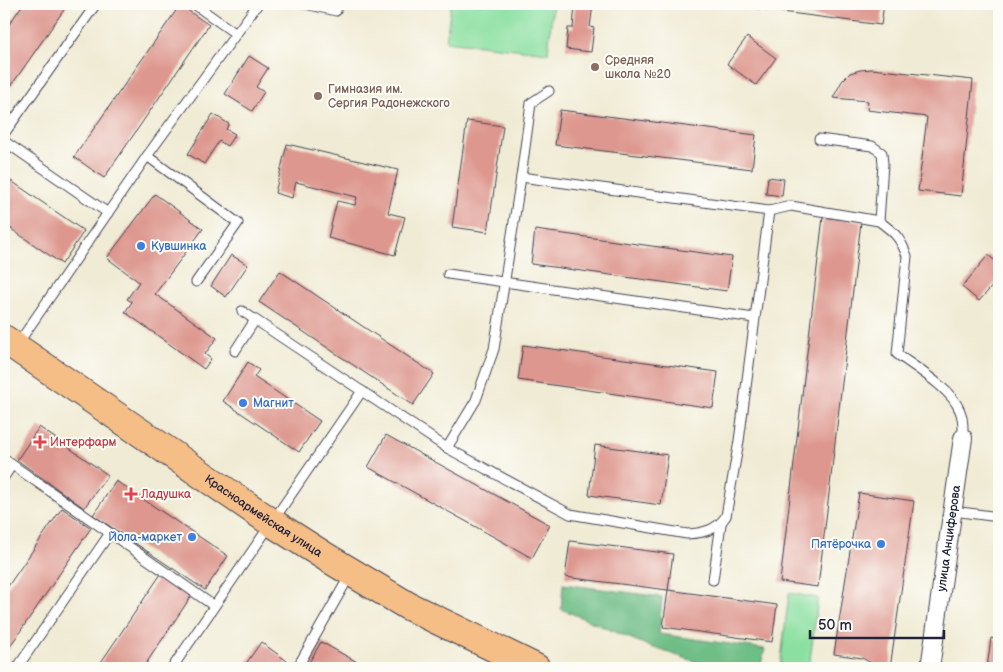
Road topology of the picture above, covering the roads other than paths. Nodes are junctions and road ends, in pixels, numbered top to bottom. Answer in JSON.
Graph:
{"nodes":[{"id":1,"x":96,"y":4,"type":"edge"},
{"id":2,"x":194,"y":4,"type":"edge"},
{"id":3,"x":258,"y":4,"type":"edge"},
{"id":4,"x":306,"y":4,"type":"edge"},
{"id":5,"x":337,"y":4,"type":"edge"},
{"id":6,"x":236,"y":34,"type":"junction"},
{"id":7,"x":550,"y":92,"type":"dead end"},
{"id":8,"x":4,"y":134,"type":"edge"},
{"id":9,"x":819,"y":139,"type":"dead end"},
{"id":10,"x":4,"y":141,"type":"edge"},
{"id":11,"x":148,"y":156,"type":"junction"},
{"id":12,"x":521,"y":177,"type":"junction"},
{"id":13,"x":769,"y":210,"type":"junction"},
{"id":14,"x":108,"y":212,"type":"junction"},
{"id":15,"x":879,"y":221,"type":"junction"},
{"id":16,"x":448,"y":274,"type":"dead end"},
{"id":17,"x":196,"y":282,"type":"dead end"},
{"id":18,"x":505,"y":282,"type":"junction"},
{"id":19,"x":242,"y":311,"type":"dead end"},
{"id":20,"x":754,"y":318,"type":"junction"},
{"id":21,"x":255,"y":320,"type":"junction"},
{"id":22,"x":10,"y":343,"type":"edge"},
{"id":23,"x":234,"y":351,"type":"dead end"},
{"id":24,"x":362,"y":391,"type":"junction"},
{"id":25,"x":963,"y":438,"type":"joint"},
{"id":26,"x":447,"y":448,"type":"junction"},
{"id":27,"x":8,"y":462,"type":"edge"},
{"id":28,"x":4,"y":477,"type":"edge"},
{"id":29,"x":953,"y":511,"type":"junction"},
{"id":30,"x":999,"y":517,"type":"edge"},
{"id":31,"x":271,"y":522,"type":"junction"},
{"id":32,"x":721,"y":524,"type":"junction"},
{"id":33,"x":110,"y":533,"type":"junction"},
{"id":34,"x":351,"y":572,"type":"junction"},
{"id":35,"x":713,"y":580,"type":"dead end"},
{"id":36,"x":214,"y":606,"type":"junction"},
{"id":37,"x":17,"y":668,"type":"edge"},
{"id":38,"x":172,"y":668,"type":"edge"},
{"id":39,"x":297,"y":668,"type":"edge"},
{"id":40,"x":536,"y":668,"type":"edge"},
{"id":41,"x":930,"y":668,"type":"edge"}],
"edges":[{"from":1,"to":8,"type":"lane"},
{"from":2,"to":6,"type":"lane"},
{"from":3,"to":6,"type":"lane"},
{"from":4,"to":5,"type":"lane"},
{"from":6,"to":11,"type":"lane"},
{"from":7,"to":12,"type":"lane"},
{"from":9,"to":15,"type":"lane"},
{"from":10,"to":14,"type":"lane"},
{"from":11,"to":14,"type":"lane"},
{"from":11,"to":17,"type":"lane"},
{"from":12,"to":13,"type":"lane"},
{"from":12,"to":18,"type":"lane"},
{"from":13,"to":15,"type":"lane"},
{"from":13,"to":20,"type":"lane"},
{"from":14,"to":22,"type":"lane"},
{"from":15,"to":25,"type":"lane"},
{"from":16,"to":18,"type":"lane"},
{"from":18,"to":20,"type":"lane"},
{"from":18,"to":26,"type":"lane"},
{"from":19,"to":21,"type":"lane"},
{"from":20,"to":32,"type":"lane"},
{"from":21,"to":23,"type":"lane"},
{"from":21,"to":24,"type":"lane"},
{"from":22,"to":31,"type":"main road","name":"Красноармейская улица"},
{"from":24,"to":26,"type":"lane"},
{"from":24,"to":31,"type":"lane"},
{"from":25,"to":29,"type":"street","name":"улица Анциферова"},
{"from":26,"to":32,"type":"lane"},
{"from":27,"to":28,"type":"lane"},
{"from":27,"to":33,"type":"lane"},
{"from":29,"to":30,"type":"lane"},
{"from":29,"to":41,"type":"street","name":"улица Анциферова"},
{"from":31,"to":34,"type":"main road","name":"Красноармейская улица"},
{"from":31,"to":36,"type":"lane"},
{"from":32,"to":35,"type":"lane"},
{"from":33,"to":36,"type":"lane"},
{"from":33,"to":37,"type":"lane"},
{"from":34,"to":39,"type":"lane"},
{"from":34,"to":40,"type":"main road","name":"Красноармейская улица"},
{"from":36,"to":38,"type":"lane"}]}
